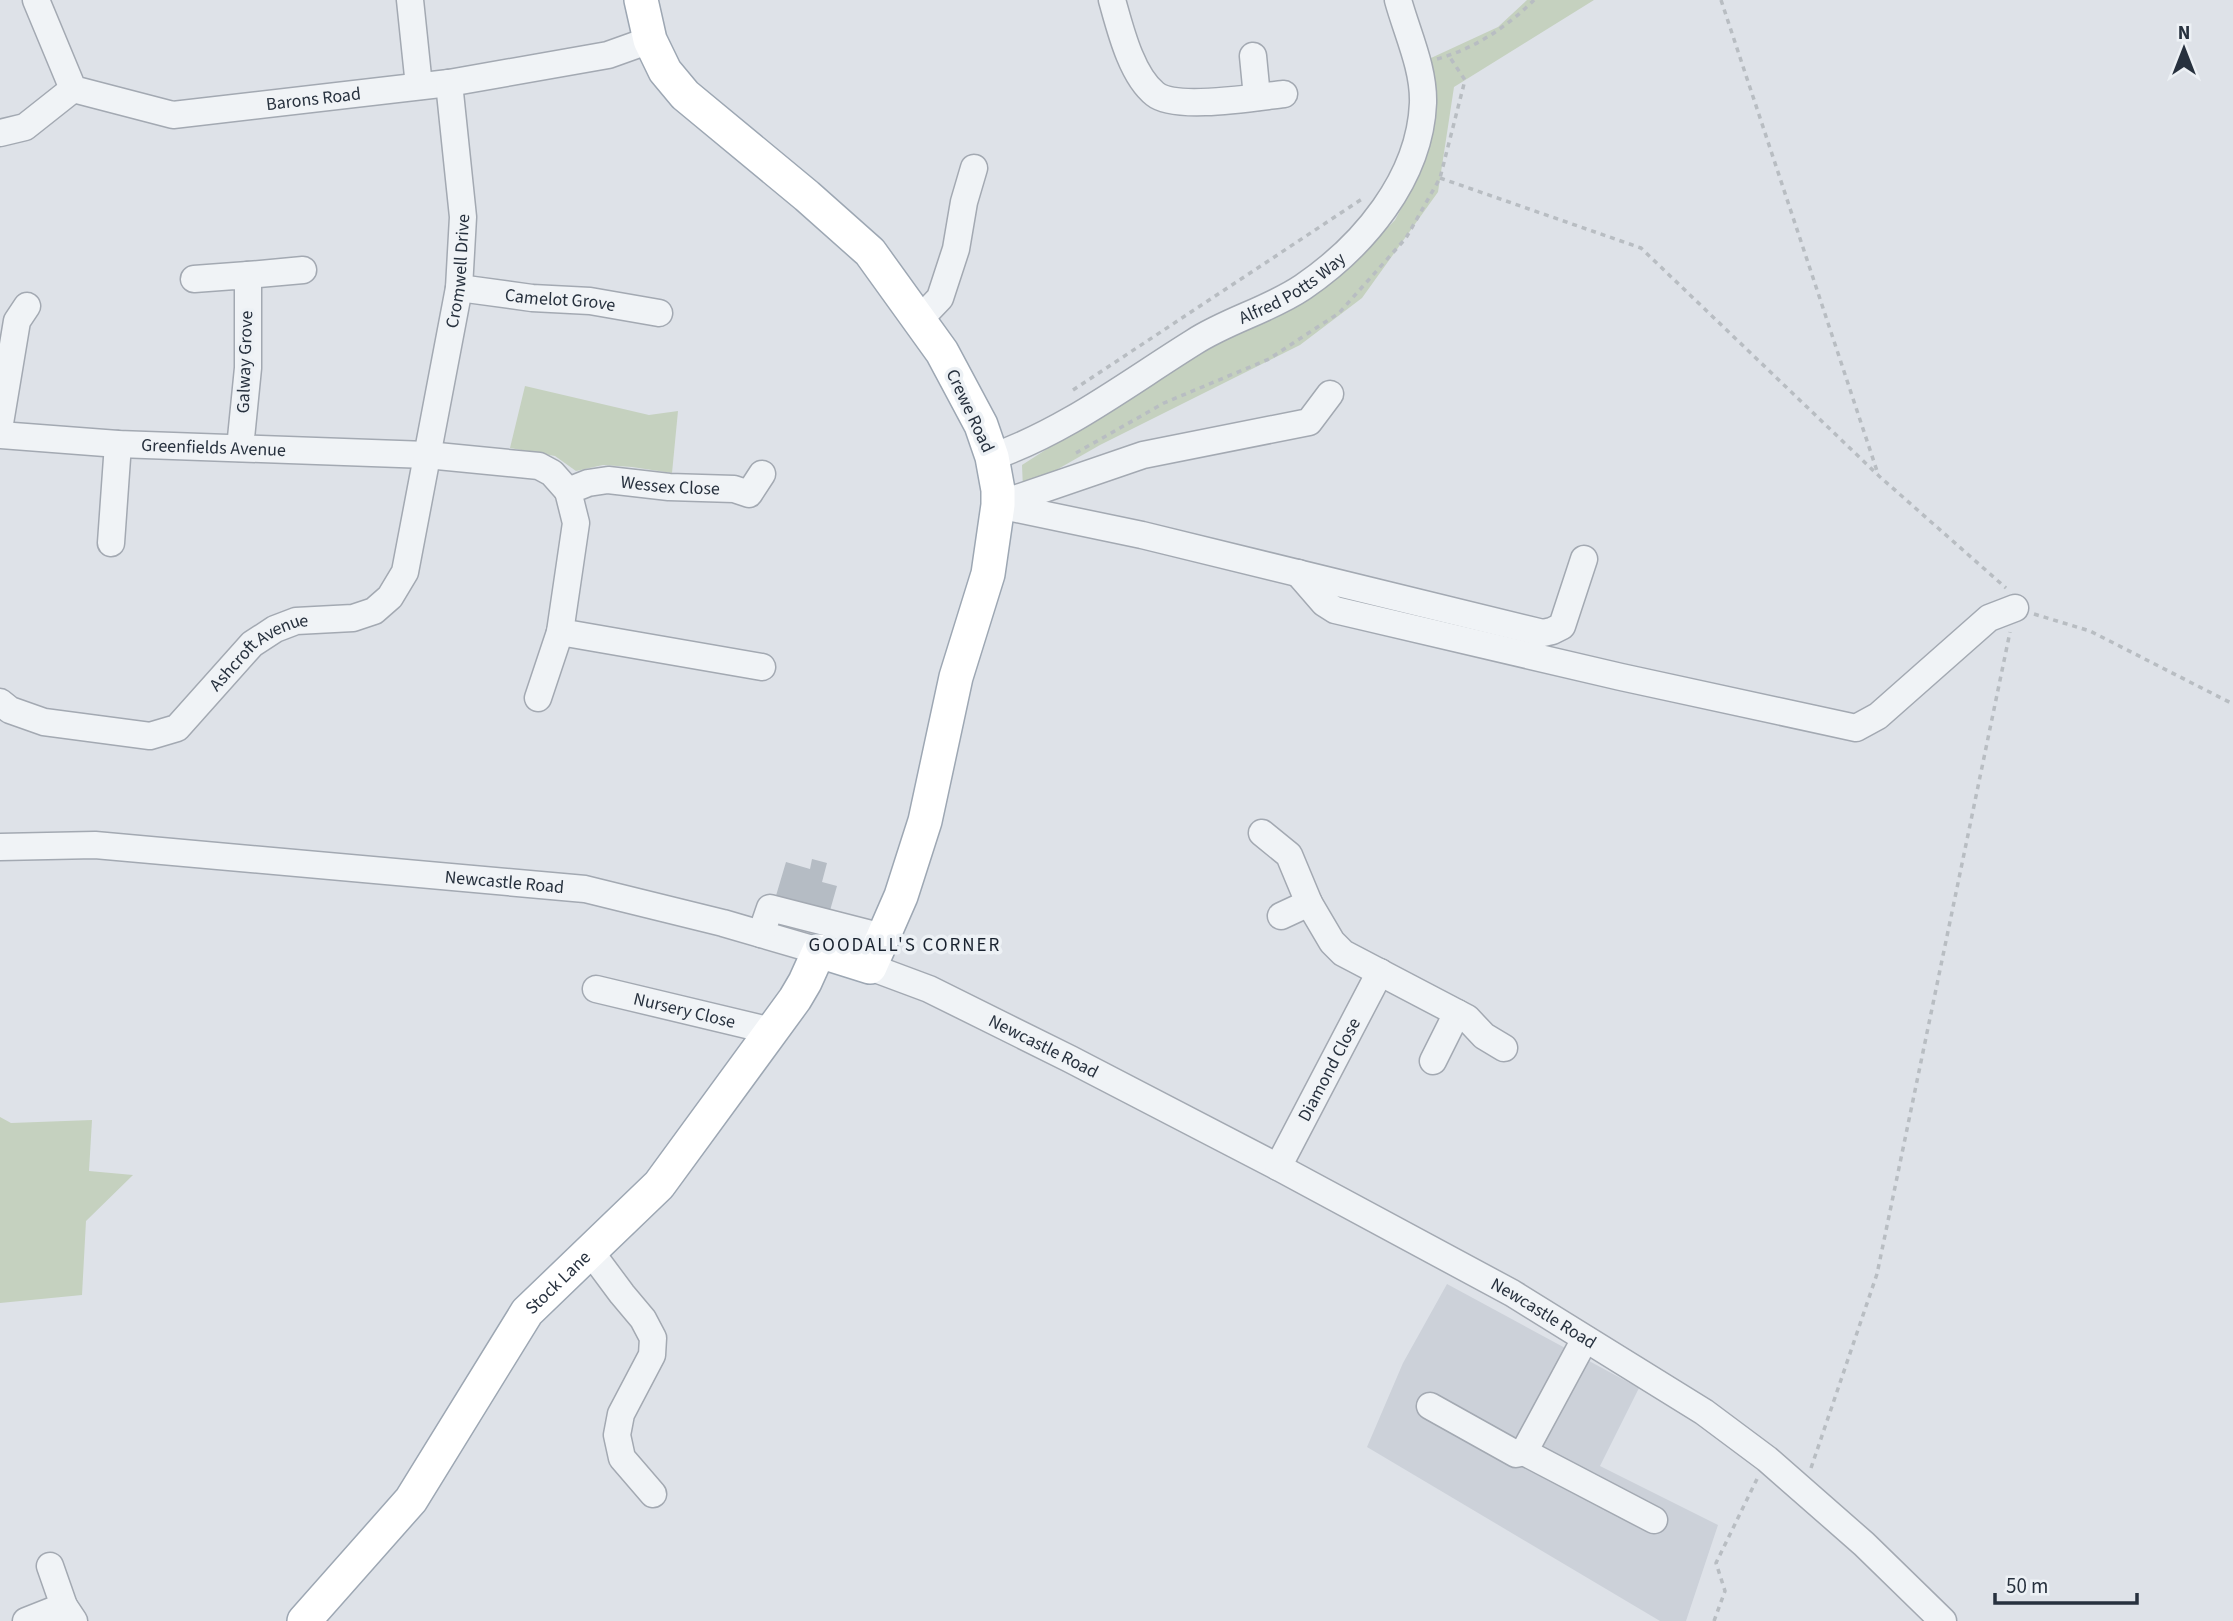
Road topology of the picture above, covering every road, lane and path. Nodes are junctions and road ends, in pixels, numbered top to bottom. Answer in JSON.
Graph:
{"nodes":[{"id":1,"x":36,"y":0,"type":"edge"},
{"id":2,"x":410,"y":0,"type":"edge"},
{"id":3,"x":641,"y":0,"type":"edge"},
{"id":4,"x":1112,"y":0,"type":"edge"},
{"id":5,"x":1398,"y":0,"type":"edge"},
{"id":6,"x":1534,"y":0,"type":"edge"},
{"id":7,"x":1721,"y":0,"type":"edge"},
{"id":8,"x":649,"y":40,"type":"junction"},
{"id":9,"x":1253,"y":56,"type":"dead end"},
{"id":10,"x":1449,"y":56,"type":"junction"},
{"id":11,"x":1418,"y":65,"type":"junction"},
{"id":12,"x":449,"y":83,"type":"junction"},
{"id":13,"x":419,"y":86,"type":"junction"},
{"id":14,"x":73,"y":89,"type":"junction"},
{"id":15,"x":1284,"y":94,"type":"dead end"},
{"id":16,"x":1257,"y":97,"type":"junction"},
{"id":17,"x":0,"y":133,"type":"edge"},
{"id":18,"x":974,"y":168,"type":"dead end"},
{"id":19,"x":1440,"y":178,"type":"junction"},
{"id":20,"x":1368,"y":194,"type":"dead end"},
{"id":21,"x":303,"y":270,"type":"dead end"},
{"id":22,"x":248,"y":275,"type":"junction"},
{"id":23,"x":194,"y":279,"type":"dead end"},
{"id":24,"x":459,"y":288,"type":"junction"},
{"id":25,"x":27,"y":306,"type":"dead end"},
{"id":26,"x":659,"y":313,"type":"dead end"},
{"id":27,"x":920,"y":319,"type":"junction"},
{"id":28,"x":1074,"y":390,"type":"dead end"},
{"id":29,"x":1330,"y":394,"type":"dead end"},
{"id":30,"x":0,"y":423,"type":"edge"},
{"id":31,"x":0,"y":435,"type":"edge"},
{"id":32,"x":118,"y":444,"type":"junction"},
{"id":33,"x":240,"y":448,"type":"junction"},
{"id":34,"x":1073,"y":454,"type":"dead end"},
{"id":35,"x":427,"y":455,"type":"junction"},
{"id":36,"x":992,"y":457,"type":"junction"},
{"id":37,"x":762,"y":474,"type":"dead end"},
{"id":38,"x":1879,"y":476,"type":"junction"},
{"id":39,"x":568,"y":491,"type":"junction"},
{"id":40,"x":998,"y":505,"type":"junction"},
{"id":41,"x":111,"y":543,"type":"dead end"},
{"id":42,"x":1584,"y":559,"type":"dead end"},
{"id":43,"x":1298,"y":573,"type":"junction"},
{"id":44,"x":2015,"y":608,"type":"junction"},
{"id":45,"x":560,"y":632,"type":"junction"},
{"id":46,"x":762,"y":667,"type":"dead end"},
{"id":47,"x":538,"y":698,"type":"dead end"},
{"id":48,"x":0,"y":702,"type":"edge"},
{"id":49,"x":2233,"y":704,"type":"edge"},
{"id":50,"x":1262,"y":833,"type":"dead end"},
{"id":51,"x":0,"y":847,"type":"edge"},
{"id":52,"x":1308,"y":903,"type":"junction"},
{"id":53,"x":1281,"y":916,"type":"dead end"},
{"id":54,"x":761,"y":934,"type":"junction"},
{"id":55,"x":883,"y":937,"type":"junction"},
{"id":56,"x":819,"y":951,"type":"junction"},
{"id":57,"x":870,"y":967,"type":"junction"},
{"id":58,"x":1380,"y":972,"type":"junction"},
{"id":59,"x":596,"y":989,"type":"dead end"},
{"id":60,"x":1462,"y":1015,"type":"junction"},
{"id":61,"x":772,"y":1031,"type":"junction"},
{"id":62,"x":1504,"y":1048,"type":"dead end"},
{"id":63,"x":1433,"y":1061,"type":"dead end"},
{"id":64,"x":1278,"y":1167,"type":"junction"},
{"id":65,"x":590,"y":1251,"type":"junction"},
{"id":66,"x":1585,"y":1339,"type":"junction"},
{"id":67,"x":1430,"y":1406,"type":"dead end"},
{"id":68,"x":1524,"y":1452,"type":"junction"},
{"id":69,"x":1767,"y":1459,"type":"junction"},
{"id":70,"x":1803,"y":1489,"type":"junction"},
{"id":71,"x":653,"y":1494,"type":"dead end"},
{"id":72,"x":1654,"y":1520,"type":"dead end"},
{"id":73,"x":50,"y":1566,"type":"dead end"},
{"id":74,"x":69,"y":1614,"type":"edge"},
{"id":75,"x":26,"y":1621,"type":"edge"},
{"id":76,"x":304,"y":1621,"type":"edge"},
{"id":77,"x":1714,"y":1621,"type":"edge"},
{"id":78,"x":1943,"y":1621,"type":"edge"}],
"edges":[{"from":1,"to":14,"type":"street"},
{"from":2,"to":13,"type":"street"},
{"from":3,"to":8,"type":"main road","name":"Crewe Road"},
{"from":4,"to":16,"type":"street"},
{"from":5,"to":11,"type":"street","name":"Alfred Potts Way"},
{"from":6,"to":10,"type":"path"},
{"from":7,"to":38,"type":"path"},
{"from":8,"to":12,"type":"street","name":"Barons Road"},
{"from":8,"to":27,"type":"main road","name":"Crewe Road"},
{"from":9,"to":16,"type":"street"},
{"from":10,"to":11,"type":"path"},
{"from":10,"to":19,"type":"path"},
{"from":11,"to":36,"type":"street","name":"Alfred Potts Way"},
{"from":12,"to":13,"type":"street","name":"Barons Road"},
{"from":12,"to":24,"type":"street","name":"Cromwell Drive"},
{"from":13,"to":14,"type":"street","name":"Barons Road"},
{"from":14,"to":17,"type":"street"},
{"from":15,"to":16,"type":"street"},
{"from":18,"to":27,"type":"street"},
{"from":19,"to":34,"type":"path"},
{"from":19,"to":38,"type":"path"},
{"from":20,"to":28,"type":"path"},
{"from":21,"to":22,"type":"street"},
{"from":22,"to":23,"type":"street"},
{"from":22,"to":33,"type":"street","name":"Galway Grove"},
{"from":24,"to":26,"type":"street","name":"Camelot Grove"},
{"from":24,"to":35,"type":"street","name":"Cromwell Drive"},
{"from":25,"to":30,"type":"street"},
{"from":27,"to":36,"type":"main road","name":"Crewe Road"},
{"from":29,"to":40,"type":"street"},
{"from":31,"to":32,"type":"street","name":"Greenfields Avenue"},
{"from":32,"to":33,"type":"street","name":"Greenfields Avenue"},
{"from":32,"to":41,"type":"street"},
{"from":33,"to":35,"type":"street","name":"Greenfields Avenue"},
{"from":35,"to":39,"type":"street"},
{"from":35,"to":48,"type":"street","name":"Ashcroft Avenue"},
{"from":36,"to":40,"type":"main road","name":"Crewe Road"},
{"from":37,"to":39,"type":"street","name":"Wessex Close"},
{"from":38,"to":44,"type":"path"},
{"from":39,"to":45,"type":"street"},
{"from":40,"to":43,"type":"street"},
{"from":40,"to":55,"type":"main road","name":"Crewe Road"},
{"from":42,"to":43,"type":"street"},
{"from":43,"to":44,"type":"street"},
{"from":44,"to":49,"type":"path"},
{"from":44,"to":70,"type":"path"},
{"from":45,"to":46,"type":"street"},
{"from":45,"to":47,"type":"street"},
{"from":50,"to":52,"type":"street"},
{"from":51,"to":54,"type":"street","name":"Newcastle Road"},
{"from":52,"to":53,"type":"street"},
{"from":52,"to":58,"type":"street"},
{"from":54,"to":55,"type":"street"},
{"from":54,"to":56,"type":"street","name":"Newcastle Road"},
{"from":55,"to":57,"type":"main road","name":"Crewe Road"},
{"from":56,"to":57,"type":"main road","name":"Newcastle Road"},
{"from":56,"to":61,"type":"main road","name":"Stock Lane"},
{"from":57,"to":64,"type":"street","name":"Newcastle Road"},
{"from":58,"to":60,"type":"street"},
{"from":58,"to":64,"type":"street","name":"Diamond Close"},
{"from":59,"to":61,"type":"street","name":"Nursery Close"},
{"from":60,"to":62,"type":"street"},
{"from":60,"to":63,"type":"street"},
{"from":61,"to":65,"type":"main road","name":"Stock Lane"},
{"from":64,"to":66,"type":"street","name":"Newcastle Road"},
{"from":65,"to":71,"type":"street"},
{"from":65,"to":76,"type":"main road","name":"Stock Lane"},
{"from":66,"to":68,"type":"street"},
{"from":66,"to":69,"type":"street","name":"Newcastle Road"},
{"from":67,"to":68,"type":"street"},
{"from":68,"to":72,"type":"street"},
{"from":69,"to":70,"type":"street","name":"Newcastle Road"},
{"from":69,"to":77,"type":"path"},
{"from":70,"to":78,"type":"street","name":"Newcastle Road"},
{"from":73,"to":74,"type":"street"},
{"from":74,"to":75,"type":"street"}]}
